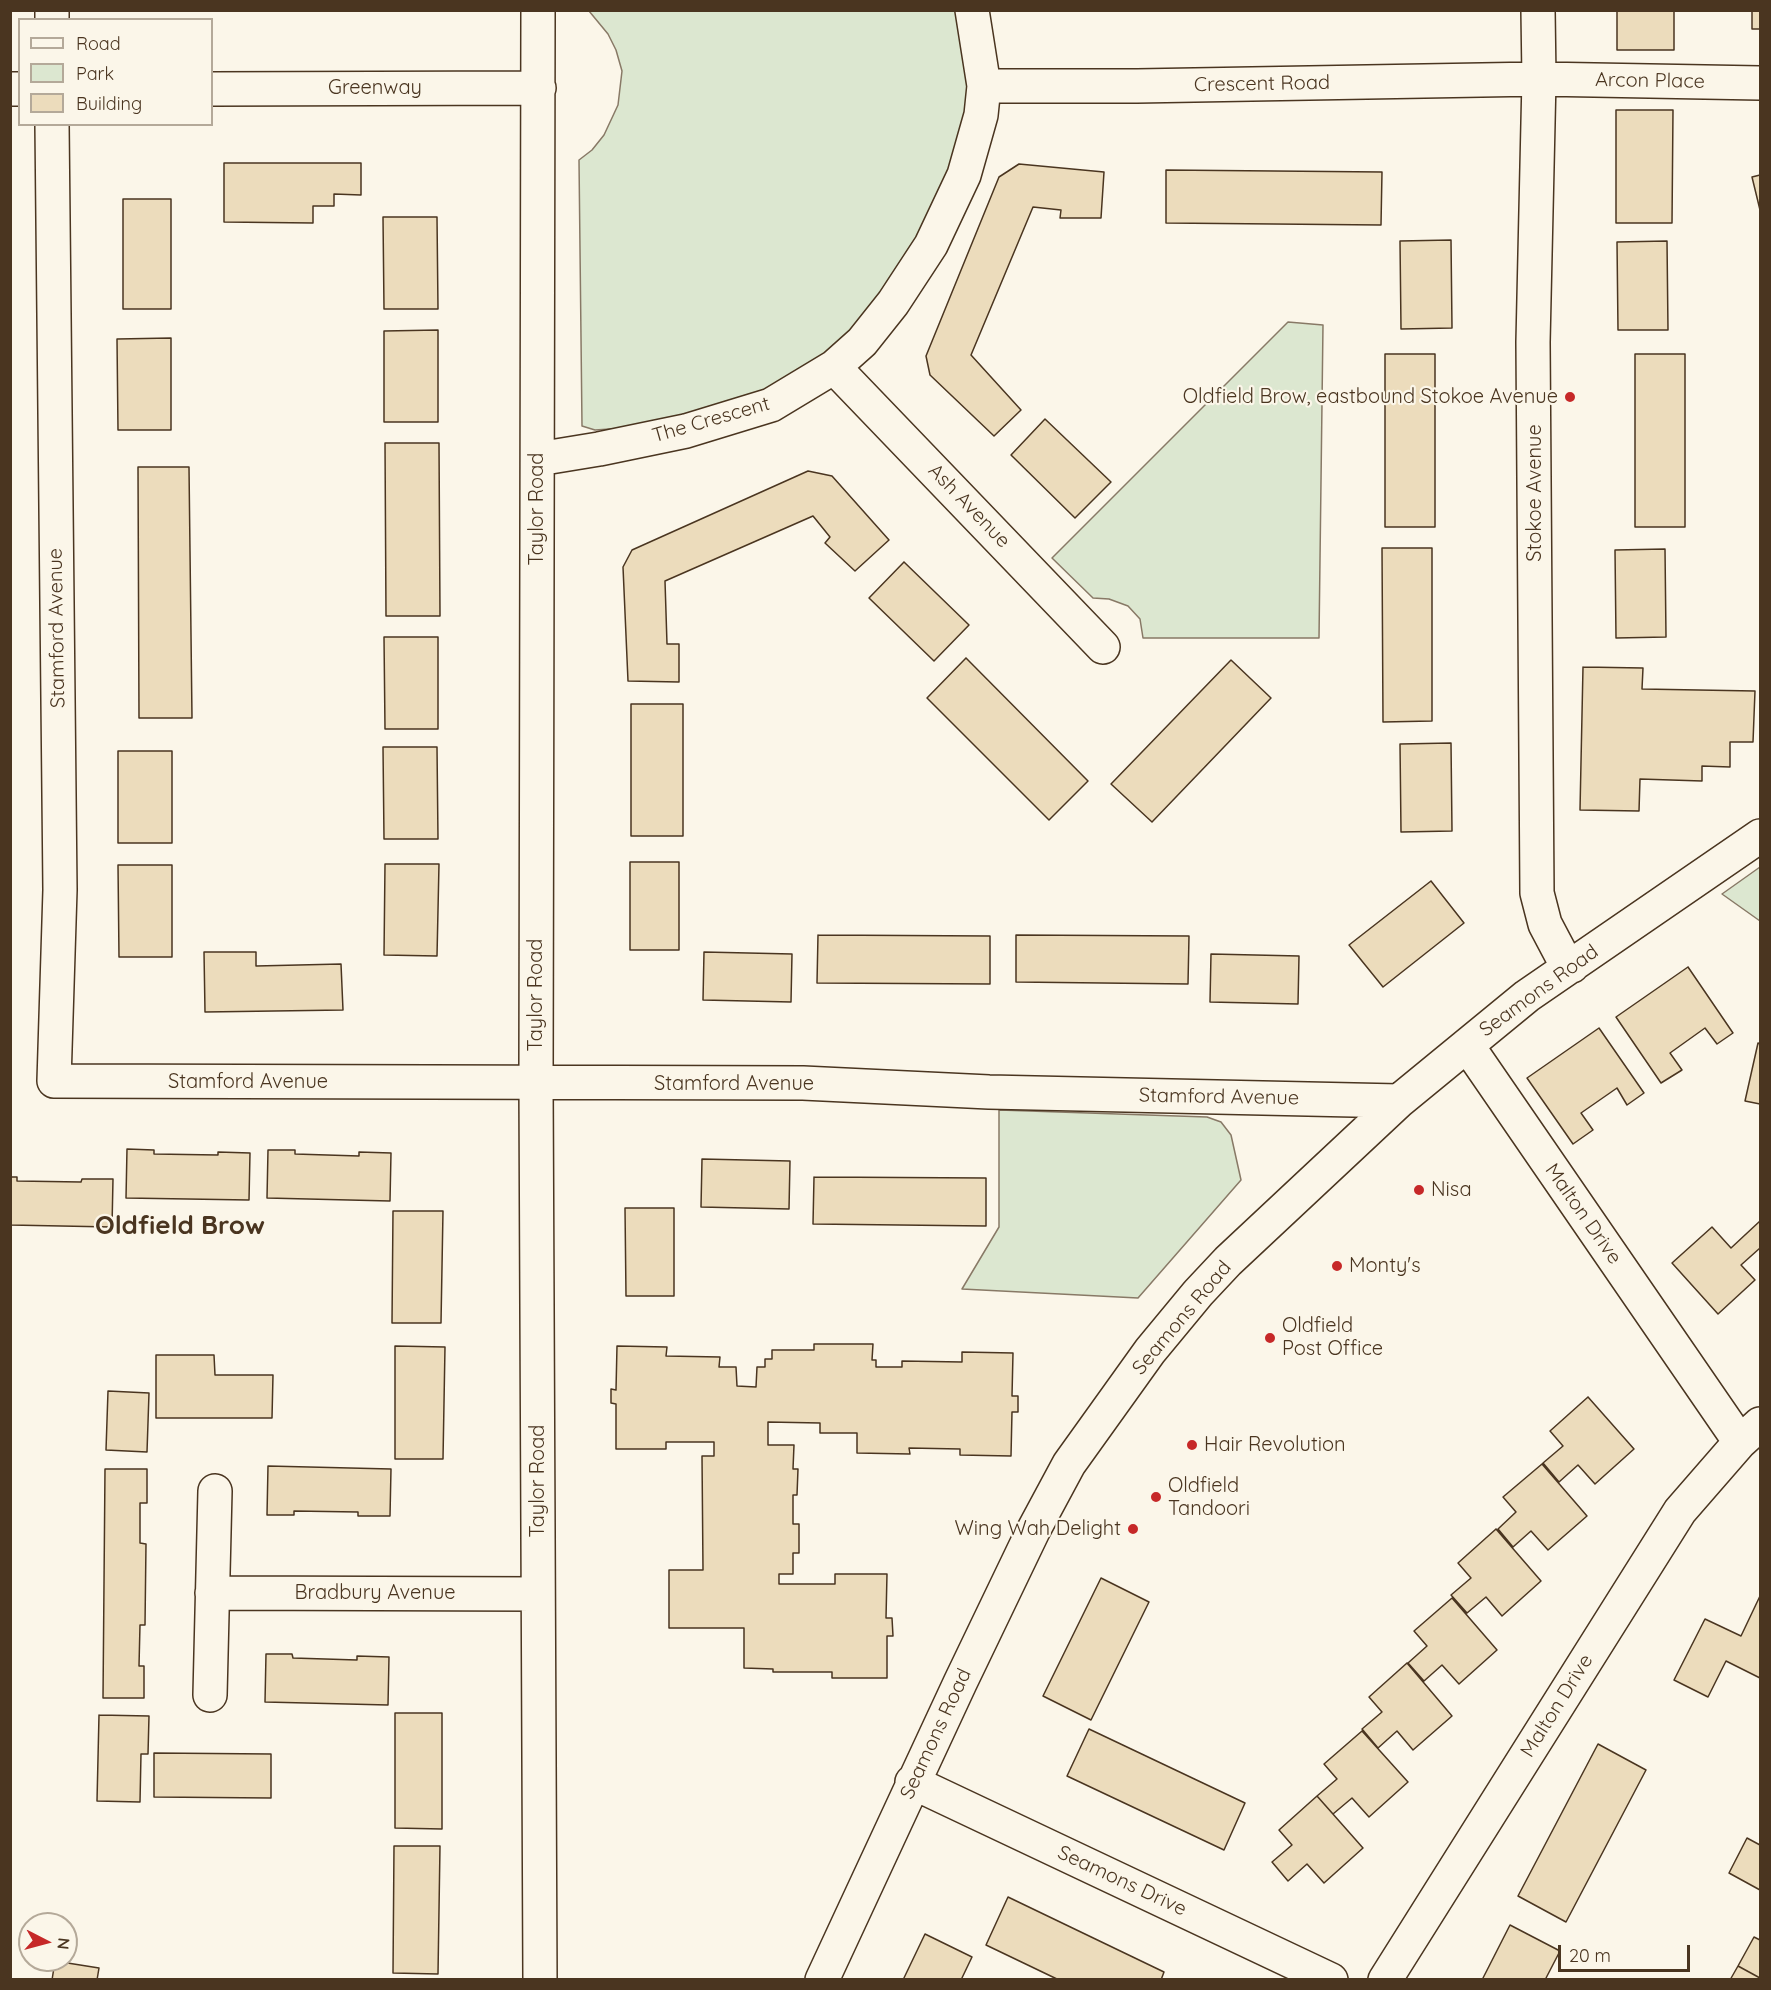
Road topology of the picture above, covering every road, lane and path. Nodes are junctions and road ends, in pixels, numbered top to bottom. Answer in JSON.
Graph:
{"nodes":[{"id":1,"x":538,"y":10,"type":"edge"},
{"id":2,"x":972,"y":10,"type":"edge"},
{"id":3,"x":1538,"y":10,"type":"edge"},
{"id":4,"x":1539,"y":79,"type":"junction"},
{"id":5,"x":1761,"y":83,"type":"edge"},
{"id":6,"x":984,"y":86,"type":"junction"},
{"id":7,"x":213,"y":88,"type":"edge"},
{"id":8,"x":539,"y":88,"type":"junction"},
{"id":9,"x":52,"y":126,"type":"edge"},
{"id":10,"x":834,"y":367,"type":"junction"},
{"id":11,"x":538,"y":459,"type":"junction"},
{"id":12,"x":1103,"y":647,"type":"dead end"},
{"id":13,"x":1761,"y":836,"type":"edge"},
{"id":14,"x":1572,"y":966,"type":"junction"},
{"id":15,"x":1467,"y":1045,"type":"junction"},
{"id":16,"x":536,"y":1083,"type":"junction"},
{"id":17,"x":1399,"y":1101,"type":"junction"},
{"id":18,"x":1750,"y":1433,"type":"edge"},
{"id":19,"x":215,"y":1491,"type":"dead end"},
{"id":20,"x":212,"y":1593,"type":"junction"},
{"id":21,"x":538,"y":1594,"type":"junction"},
{"id":22,"x":210,"y":1695,"type":"dead end"},
{"id":23,"x":912,"y":1782,"type":"junction"},
{"id":24,"x":540,"y":1980,"type":"edge"},
{"id":25,"x":822,"y":1980,"type":"edge"},
{"id":26,"x":1331,"y":1980,"type":"edge"},
{"id":27,"x":1385,"y":1980,"type":"edge"}],
"edges":[{"from":1,"to":8,"type":"street","name":"Taylor Road"},
{"from":2,"to":6,"type":"street","name":"The Crescent"},
{"from":3,"to":4,"type":"street","name":"Stokoe Avenue"},
{"from":4,"to":5,"type":"street","name":"Arcon Place"},
{"from":4,"to":6,"type":"street","name":"Crescent Road"},
{"from":4,"to":14,"type":"street","name":"Stokoe Avenue"},
{"from":6,"to":10,"type":"street","name":"The Crescent"},
{"from":7,"to":8,"type":"street","name":"Greenway"},
{"from":8,"to":11,"type":"street","name":"Taylor Road"},
{"from":9,"to":16,"type":"street","name":"Stamford Avenue"},
{"from":10,"to":11,"type":"street","name":"The Crescent"},
{"from":10,"to":12,"type":"street","name":"Ash Avenue"},
{"from":11,"to":16,"type":"street","name":"Taylor Road"},
{"from":13,"to":14,"type":"street","name":"Seamons Road"},
{"from":14,"to":15,"type":"street","name":"Seamons Road"},
{"from":15,"to":17,"type":"street","name":"Seamons Road"},
{"from":15,"to":18,"type":"street","name":"Malton Drive"},
{"from":16,"to":17,"type":"street","name":"Stamford Avenue"},
{"from":16,"to":21,"type":"street","name":"Taylor Road"},
{"from":17,"to":23,"type":"street","name":"Seamons Road"},
{"from":18,"to":27,"type":"street","name":"Malton Drive"},
{"from":19,"to":20,"type":"street"},
{"from":20,"to":21,"type":"street","name":"Bradbury Avenue"},
{"from":20,"to":22,"type":"street"},
{"from":21,"to":24,"type":"street","name":"Taylor Road"},
{"from":23,"to":25,"type":"street","name":"Seamons Road"},
{"from":23,"to":26,"type":"street","name":"Seamons Drive"}]}
